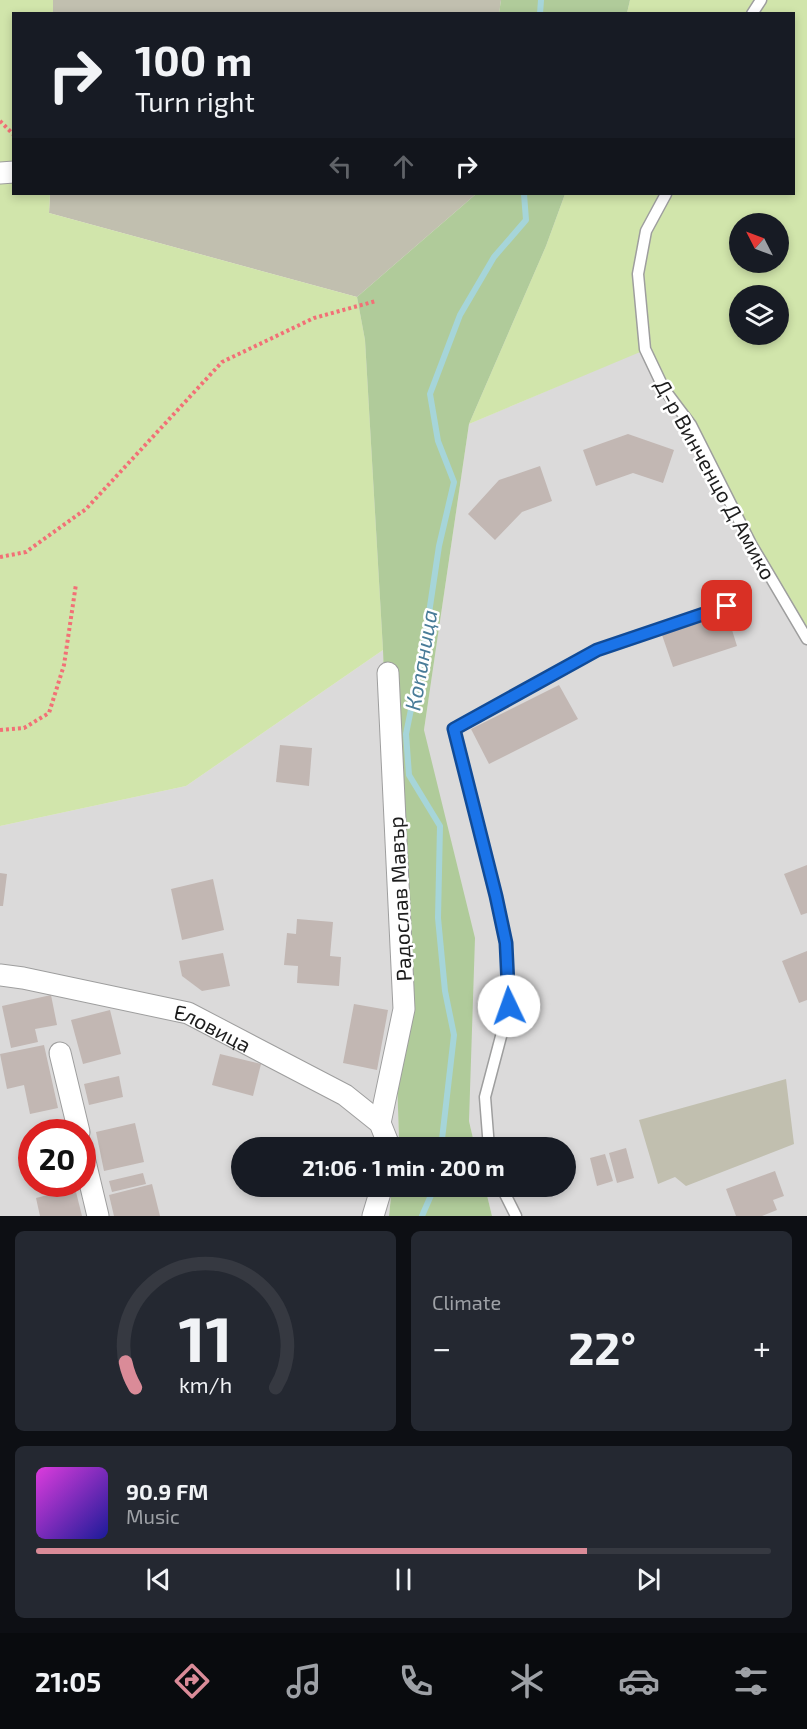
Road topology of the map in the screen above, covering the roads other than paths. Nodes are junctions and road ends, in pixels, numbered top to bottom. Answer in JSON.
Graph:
{"nodes":[{"id":1,"x":665,"y":195,"type":"edge"},
{"id":2,"x":727,"y":606,"type":"dead end"},
{"id":3,"x":807,"y":639,"type":"edge"},
{"id":4,"x":388,"y":673,"type":"dead end"},
{"id":5,"x":0,"y":975,"type":"edge"},
{"id":6,"x":60,"y":1053,"type":"dead end"},
{"id":7,"x":76,"y":1119,"type":"edge"},
{"id":8,"x":380,"y":1123,"type":"junction"},
{"id":9,"x":386,"y":1137,"type":"edge"},
{"id":10,"x":488,"y":1137,"type":"edge"},
{"id":11,"x":93,"y":1197,"type":"edge"},
{"id":12,"x":379,"y":1197,"type":"edge"},
{"id":13,"x":506,"y":1197,"type":"edge"},
{"id":14,"x":98,"y":1216,"type":"edge"},
{"id":15,"x":373,"y":1216,"type":"edge"},
{"id":16,"x":516,"y":1216,"type":"edge"}],
"edges":[{"from":1,"to":3,"type":"lane","name":"Д-р Винченцо Д Амико"},
{"from":2,"to":10,"type":"lane"},
{"from":4,"to":8,"type":"street","name":"Радослав Мавър"},
{"from":5,"to":8,"type":"street","name":"Еловица"},
{"from":6,"to":7,"type":"street"},
{"from":8,"to":9,"type":"street","name":"Еловица"},
{"from":11,"to":14,"type":"street"},
{"from":12,"to":15,"type":"street"},
{"from":13,"to":16,"type":"lane"}]}
